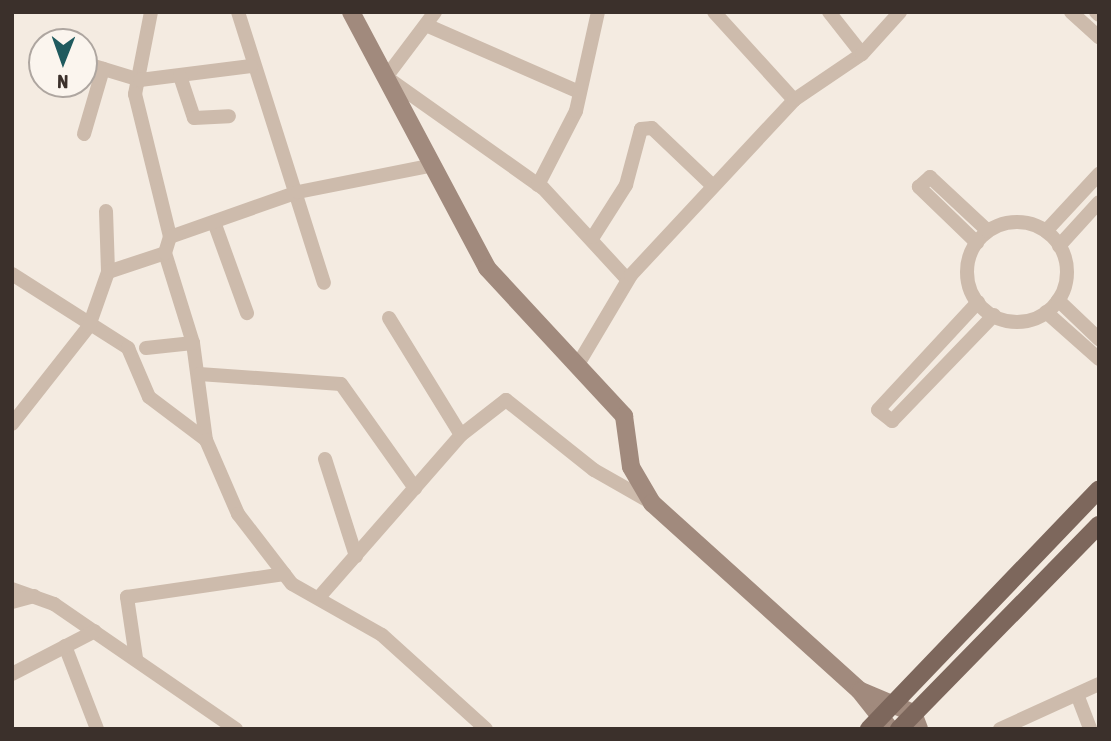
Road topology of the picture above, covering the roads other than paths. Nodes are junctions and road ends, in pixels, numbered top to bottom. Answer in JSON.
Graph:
{"nodes":[{"id":1,"x":151,"y":12,"type":"edge"},
{"id":2,"x":238,"y":12,"type":"edge"},
{"id":3,"x":351,"y":12,"type":"edge"},
{"id":4,"x":435,"y":12,"type":"edge"},
{"id":5,"x":598,"y":12,"type":"edge"},
{"id":6,"x":714,"y":12,"type":"edge"},
{"id":7,"x":829,"y":12,"type":"edge"},
{"id":8,"x":900,"y":12,"type":"edge"},
{"id":9,"x":1071,"y":12,"type":"edge"},
{"id":10,"x":426,"y":26,"type":"junction"},
{"id":11,"x":1099,"y":37,"type":"edge"},
{"id":12,"x":862,"y":54,"type":"junction"},
{"id":13,"x":251,"y":66,"type":"junction"},
{"id":14,"x":98,"y":67,"type":"edge"},
{"id":15,"x":103,"y":69,"type":"junction"},
{"id":16,"x":180,"y":76,"type":"junction"},
{"id":17,"x":386,"y":77,"type":"junction"},
{"id":18,"x":141,"y":80,"type":"junction"},
{"id":19,"x":578,"y":91,"type":"junction"},
{"id":20,"x":794,"y":100,"type":"junction"},
{"id":21,"x":229,"y":117,"type":"dead end"},
{"id":22,"x":84,"y":135,"type":"dead end"},
{"id":23,"x":429,"y":166,"type":"junction"},
{"id":24,"x":1099,"y":174,"type":"edge"},
{"id":25,"x":538,"y":184,"type":"junction"},
{"id":26,"x":713,"y":186,"type":"junction"},
{"id":27,"x":298,"y":192,"type":"junction"},
{"id":28,"x":1099,"y":202,"type":"edge"},
{"id":29,"x":106,"y":211,"type":"dead end"},
{"id":30,"x":214,"y":222,"type":"junction"},
{"id":31,"x":988,"y":231,"type":"junction"},
{"id":32,"x":1046,"y":231,"type":"junction"},
{"id":33,"x":170,"y":237,"type":"junction"},
{"id":34,"x":593,"y":237,"type":"junction"},
{"id":35,"x":977,"y":243,"type":"junction"},
{"id":36,"x":1059,"y":246,"type":"junction"},
{"id":37,"x":165,"y":253,"type":"junction"},
{"id":38,"x":108,"y":272,"type":"junction"},
{"id":39,"x":12,"y":274,"type":"edge"},
{"id":40,"x":627,"y":279,"type":"junction"},
{"id":41,"x":324,"y":283,"type":"dead end"},
{"id":42,"x":1058,"y":300,"type":"junction"},
{"id":43,"x":978,"y":302,"type":"junction"},
{"id":44,"x":1046,"y":312,"type":"junction"},
{"id":45,"x":247,"y":313,"type":"dead end"},
{"id":46,"x":994,"y":315,"type":"junction"},
{"id":47,"x":389,"y":318,"type":"dead end"},
{"id":48,"x":89,"y":326,"type":"junction"},
{"id":49,"x":1099,"y":339,"type":"edge"},
{"id":50,"x":193,"y":342,"type":"junction"},
{"id":51,"x":146,"y":348,"type":"dead end"},
{"id":52,"x":1099,"y":359,"type":"edge"},
{"id":53,"x":577,"y":366,"type":"junction"},
{"id":54,"x":199,"y":374,"type":"junction"},
{"id":55,"x":12,"y":425,"type":"edge"},
{"id":56,"x":461,"y":435,"type":"junction"},
{"id":57,"x":206,"y":440,"type":"junction"},
{"id":58,"x":325,"y":459,"type":"dead end"},
{"id":59,"x":415,"y":488,"type":"junction"},
{"id":60,"x":1099,"y":489,"type":"edge"},
{"id":61,"x":652,"y":503,"type":"junction"},
{"id":62,"x":1099,"y":525,"type":"edge"},
{"id":63,"x":356,"y":556,"type":"junction"},
{"id":64,"x":284,"y":574,"type":"junction"},
{"id":65,"x":12,"y":589,"type":"edge"},
{"id":66,"x":34,"y":596,"type":"junction"},
{"id":67,"x":321,"y":596,"type":"junction"},
{"id":68,"x":12,"y":602,"type":"edge"},
{"id":69,"x":94,"y":631,"type":"junction"},
{"id":70,"x":65,"y":646,"type":"junction"},
{"id":71,"x":136,"y":658,"type":"junction"},
{"id":72,"x":12,"y":674,"type":"edge"},
{"id":73,"x":1099,"y":684,"type":"edge"},
{"id":74,"x":859,"y":690,"type":"junction"},
{"id":75,"x":1078,"y":697,"type":"junction"},
{"id":76,"x":895,"y":705,"type":"junction"},
{"id":77,"x":916,"y":721,"type":"edge"},
{"id":78,"x":880,"y":725,"type":"edge"},
{"id":79,"x":97,"y":729,"type":"edge"},
{"id":80,"x":236,"y":729,"type":"edge"},
{"id":81,"x":486,"y":729,"type":"edge"},
{"id":82,"x":899,"y":729,"type":"edge"},
{"id":83,"x":1000,"y":729,"type":"edge"},
{"id":84,"x":1090,"y":729,"type":"edge"}],
"edges":[{"from":1,"to":18,"type":"street"},
{"from":2,"to":13,"type":"street"},
{"from":3,"to":17,"type":"street"},
{"from":4,"to":10,"type":"street"},
{"from":5,"to":19,"type":"street"},
{"from":6,"to":20,"type":"street"},
{"from":7,"to":12,"type":"street"},
{"from":8,"to":12,"type":"street"},
{"from":9,"to":11,"type":"street"},
{"from":10,"to":17,"type":"street"},
{"from":10,"to":19,"type":"street"},
{"from":12,"to":20,"type":"street"},
{"from":13,"to":16,"type":"street"},
{"from":13,"to":27,"type":"street"},
{"from":14,"to":15,"type":"street"},
{"from":15,"to":18,"type":"street"},
{"from":15,"to":22,"type":"street"},
{"from":16,"to":18,"type":"street"},
{"from":16,"to":21,"type":"street"},
{"from":17,"to":23,"type":"street"},
{"from":17,"to":25,"type":"street"},
{"from":18,"to":33,"type":"street"},
{"from":19,"to":25,"type":"street"},
{"from":20,"to":26,"type":"street"},
{"from":23,"to":27,"type":"street"},
{"from":23,"to":53,"type":"street"},
{"from":24,"to":32,"type":"street"},
{"from":25,"to":34,"type":"street"},
{"from":26,"to":34,"type":"street"},
{"from":26,"to":40,"type":"street"},
{"from":27,"to":30,"type":"street"},
{"from":27,"to":41,"type":"street"},
{"from":28,"to":36,"type":"street"},
{"from":29,"to":38,"type":"street"},
{"from":30,"to":33,"type":"street"},
{"from":30,"to":45,"type":"street"},
{"from":31,"to":32,"type":"street"},
{"from":31,"to":35,"type":"street"},
{"from":31,"to":35,"type":"street"},
{"from":32,"to":36,"type":"street"},
{"from":33,"to":37,"type":"street"},
{"from":34,"to":40,"type":"street"},
{"from":35,"to":43,"type":"street"},
{"from":36,"to":42,"type":"street"},
{"from":37,"to":38,"type":"street"},
{"from":37,"to":50,"type":"street"},
{"from":38,"to":48,"type":"street"},
{"from":39,"to":48,"type":"street"},
{"from":40,"to":53,"type":"street"},
{"from":42,"to":44,"type":"street"},
{"from":42,"to":49,"type":"street"},
{"from":43,"to":46,"type":"street"},
{"from":43,"to":46,"type":"street"},
{"from":44,"to":46,"type":"street"},
{"from":44,"to":52,"type":"street"},
{"from":47,"to":56,"type":"street"},
{"from":48,"to":55,"type":"street"},
{"from":48,"to":57,"type":"street"},
{"from":50,"to":51,"type":"street"},
{"from":50,"to":54,"type":"street"},
{"from":53,"to":61,"type":"street"},
{"from":54,"to":57,"type":"street"},
{"from":54,"to":59,"type":"street"},
{"from":56,"to":59,"type":"street"},
{"from":56,"to":61,"type":"street"},
{"from":57,"to":64,"type":"street"},
{"from":58,"to":63,"type":"street"},
{"from":59,"to":63,"type":"street"},
{"from":60,"to":76,"type":"main road"},
{"from":61,"to":74,"type":"street"},
{"from":62,"to":77,"type":"main road"},
{"from":63,"to":67,"type":"street"},
{"from":64,"to":67,"type":"street"},
{"from":64,"to":71,"type":"street"},
{"from":65,"to":66,"type":"street"},
{"from":66,"to":68,"type":"street"},
{"from":66,"to":69,"type":"street"},
{"from":67,"to":81,"type":"street"},
{"from":69,"to":70,"type":"street"},
{"from":69,"to":71,"type":"street"},
{"from":70,"to":72,"type":"street"},
{"from":70,"to":79,"type":"street"},
{"from":71,"to":80,"type":"street"},
{"from":73,"to":75,"type":"street"},
{"from":74,"to":76,"type":"street"},
{"from":74,"to":78,"type":"street"},
{"from":75,"to":83,"type":"street"},
{"from":75,"to":84,"type":"street"},
{"from":76,"to":77,"type":"street"},
{"from":76,"to":78,"type":"main road"},
{"from":77,"to":82,"type":"main road"}]}
